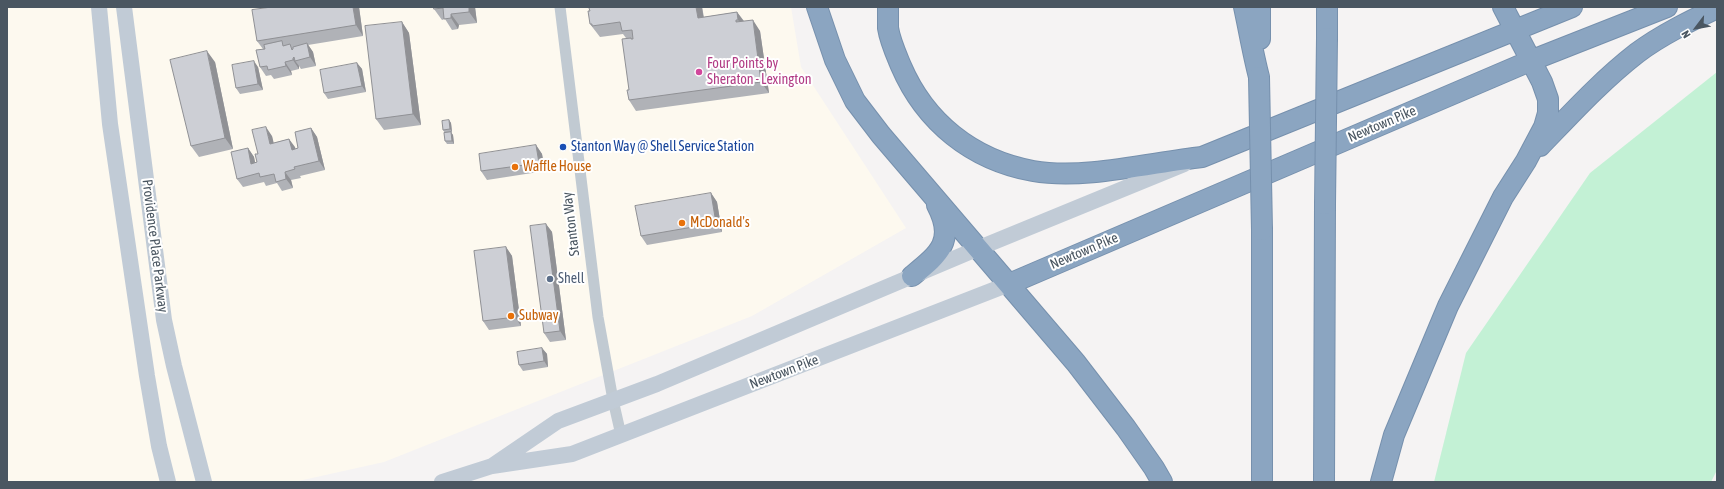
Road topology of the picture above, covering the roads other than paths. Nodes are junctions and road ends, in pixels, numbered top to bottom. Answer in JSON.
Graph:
{"nodes":[{"id":1,"x":99,"y":7,"type":"edge"},
{"id":2,"x":124,"y":7,"type":"edge"},
{"id":3,"x":560,"y":7,"type":"edge"},
{"id":4,"x":817,"y":7,"type":"edge"},
{"id":5,"x":888,"y":7,"type":"edge"},
{"id":6,"x":1244,"y":7,"type":"edge"},
{"id":7,"x":1260,"y":7,"type":"edge"},
{"id":8,"x":1327,"y":7,"type":"edge"},
{"id":9,"x":1503,"y":7,"type":"edge"},
{"id":10,"x":1572,"y":7,"type":"edge"},
{"id":11,"x":1667,"y":7,"type":"edge"},
{"id":12,"x":1717,"y":8,"type":"edge"},
{"id":13,"x":1515,"y":30,"type":"junction"},
{"id":14,"x":1530,"y":61,"type":"junction"},
{"id":15,"x":1259,"y":77,"type":"junction"},
{"id":16,"x":1202,"y":157,"type":"junction"},
{"id":17,"x":1526,"y":161,"type":"junction"},
{"id":18,"x":929,"y":191,"type":"junction"},
{"id":19,"x":979,"y":248,"type":"junction"},
{"id":20,"x":912,"y":276,"type":"junction"},
{"id":21,"x":1009,"y":284,"type":"junction"},
{"id":22,"x":612,"y":400,"type":"junction"},
{"id":23,"x":621,"y":435,"type":"junction"},
{"id":24,"x":492,"y":466,"type":"junction"},
{"id":25,"x":168,"y":482,"type":"edge"},
{"id":26,"x":204,"y":482,"type":"edge"},
{"id":27,"x":442,"y":482,"type":"edge"},
{"id":28,"x":1162,"y":482,"type":"edge"},
{"id":29,"x":1262,"y":482,"type":"edge"},
{"id":30,"x":1324,"y":482,"type":"edge"},
{"id":31,"x":1381,"y":482,"type":"edge"}],
"edges":[{"from":1,"to":25,"type":"main road","name":"Providence Place Parkway"},
{"from":2,"to":26,"type":"main road","name":"Providence Place Parkway"},
{"from":3,"to":22,"type":"street","name":"Stanton Way"},
{"from":4,"to":18,"type":"highway"},
{"from":5,"to":16,"type":"highway"},
{"from":6,"to":15,"type":"highway"},
{"from":7,"to":15,"type":"highway"},
{"from":8,"to":30,"type":"highway","bridge":true},
{"from":9,"to":13,"type":"highway"},
{"from":10,"to":13,"type":"highway","name":"Newtown Pike"},
{"from":11,"to":14,"type":"highway","name":"Newtown Pike"},
{"from":12,"to":17,"type":"highway"},
{"from":13,"to":14,"type":"highway"},
{"from":13,"to":16,"type":"highway","name":"Newtown Pike"},
{"from":14,"to":17,"type":"highway"},
{"from":14,"to":21,"type":"highway","name":"Newtown Pike"},
{"from":15,"to":29,"type":"highway","bridge":true},
{"from":16,"to":19,"type":"main road","name":"Newtown Pike"},
{"from":17,"to":31,"type":"highway"},
{"from":18,"to":19,"type":"highway"},
{"from":18,"to":20,"type":"highway"},
{"from":19,"to":20,"type":"main road","name":"Newtown Pike"},
{"from":19,"to":21,"type":"highway"},
{"from":20,"to":22,"type":"main road","name":"Newtown Pike"},
{"from":21,"to":23,"type":"main road","name":"Newtown Pike"},
{"from":21,"to":28,"type":"highway"},
{"from":22,"to":23,"type":"street","name":"Stanton Way"},
{"from":22,"to":24,"type":"main road","name":"Newtown Pike"},
{"from":23,"to":24,"type":"main road","name":"Newtown Pike"},
{"from":24,"to":27,"type":"main road","name":"Newtown Pike"}]}
